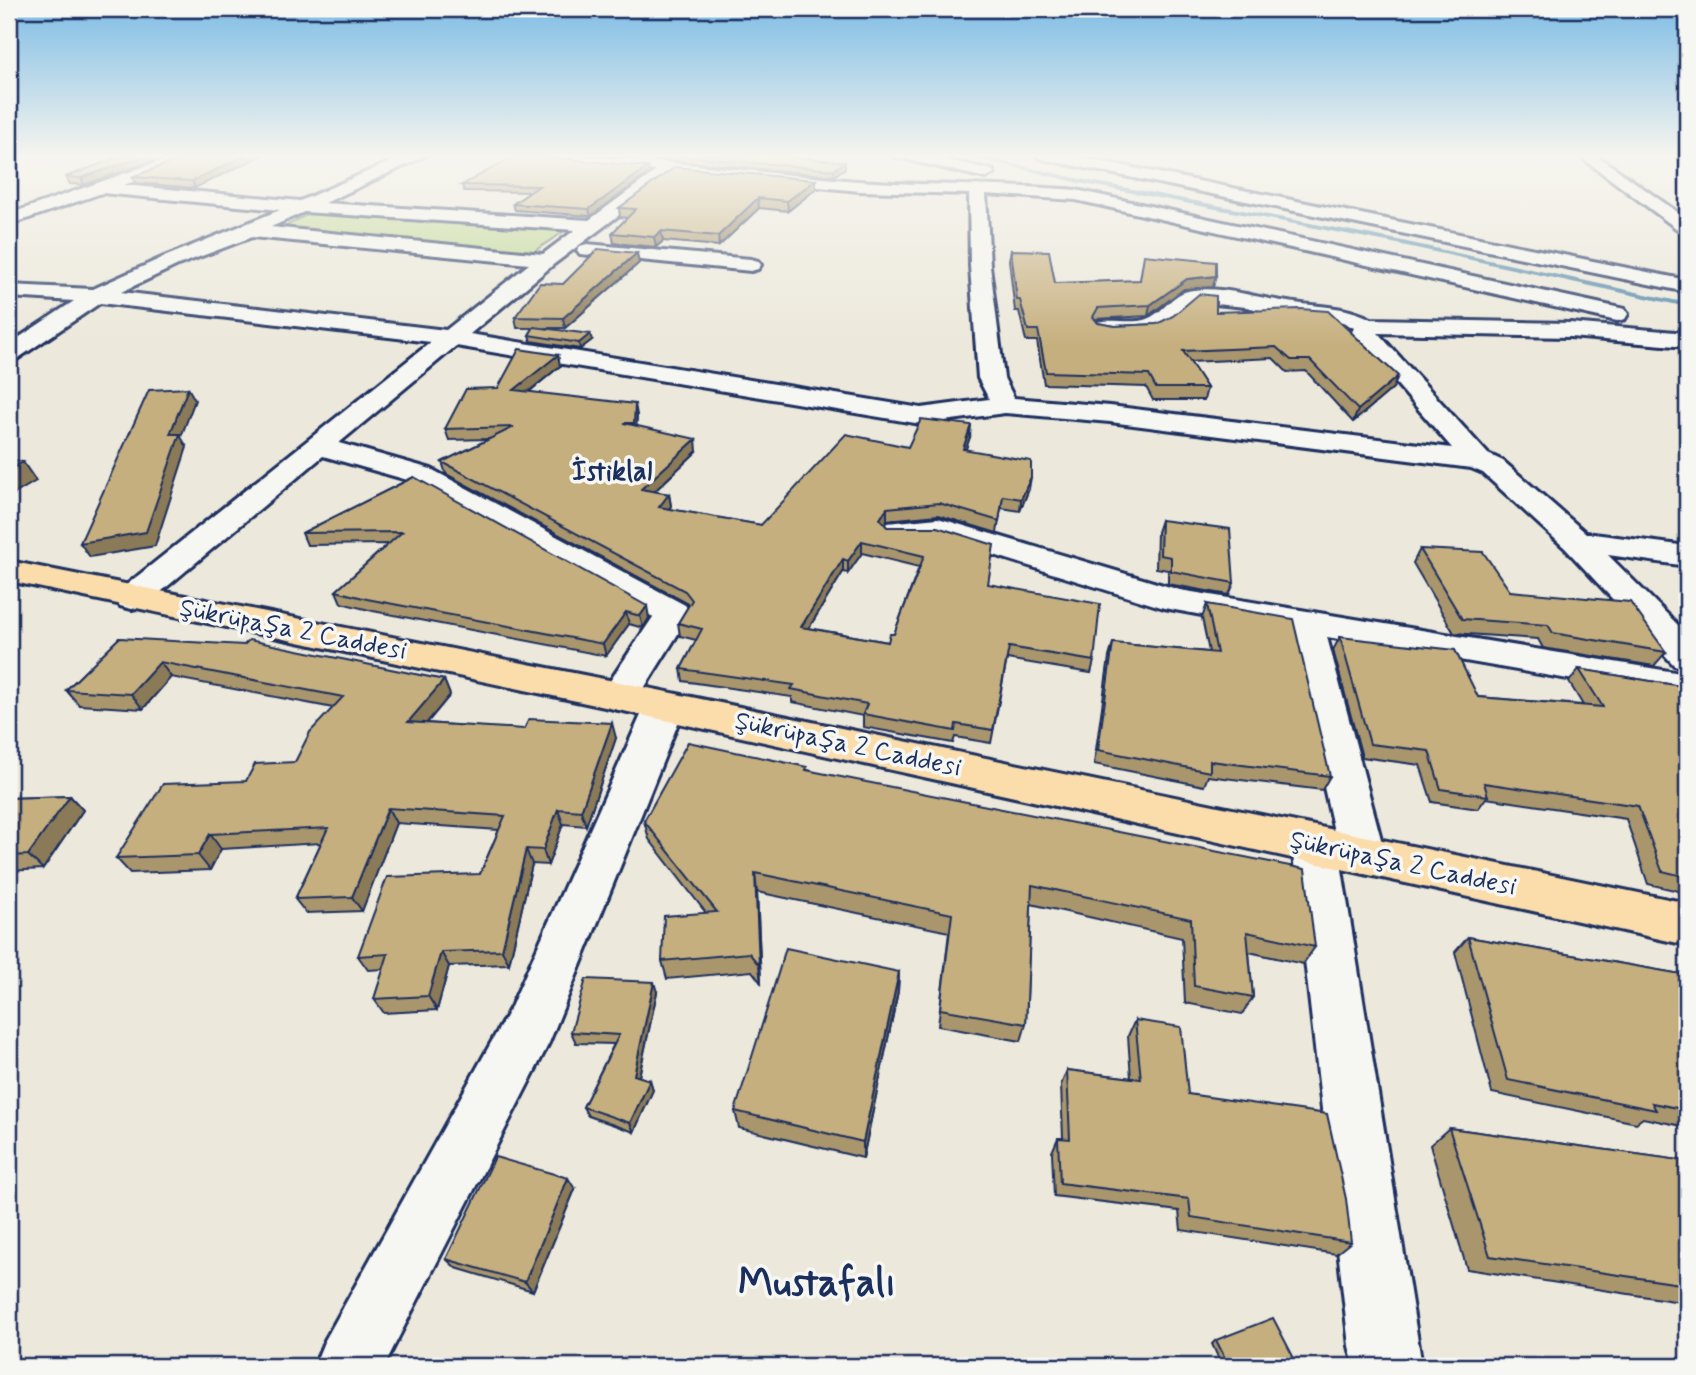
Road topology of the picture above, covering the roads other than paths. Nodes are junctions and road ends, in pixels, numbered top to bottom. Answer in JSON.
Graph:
{"nodes":[{"id":1,"x":276,"y":218,"type":"edge"},
{"id":2,"x":479,"y":218,"type":"edge"},
{"id":3,"x":603,"y":218,"type":"edge"},
{"id":4,"x":978,"y":218,"type":"edge"},
{"id":5,"x":1181,"y":218,"type":"edge"},
{"id":6,"x":1356,"y":218,"type":"edge"},
{"id":7,"x":592,"y":226,"type":"junction"},
{"id":8,"x":250,"y":230,"type":"junction"},
{"id":9,"x":556,"y":254,"type":"junction"},
{"id":10,"x":751,"y":265,"type":"dead end"},
{"id":11,"x":1687,"y":286,"type":"edge"},
{"id":12,"x":1507,"y":290,"type":"junction"},
{"id":13,"x":9,"y":291,"type":"edge"},
{"id":14,"x":96,"y":296,"type":"junction"},
{"id":15,"x":1104,"y":327,"type":"edge"},
{"id":16,"x":1366,"y":327,"type":"junction"},
{"id":17,"x":1484,"y":328,"type":"junction"},
{"id":18,"x":1687,"y":329,"type":"edge"},
{"id":19,"x":453,"y":338,"type":"junction"},
{"id":20,"x":1687,"y":340,"type":"edge"},
{"id":21,"x":9,"y":354,"type":"edge"},
{"id":22,"x":1005,"y":405,"type":"junction"},
{"id":23,"x":318,"y":446,"type":"junction"},
{"id":24,"x":1478,"y":460,"type":"junction"},
{"id":25,"x":898,"y":530,"type":"edge"},
{"id":26,"x":1576,"y":541,"type":"junction"},
{"id":27,"x":1687,"y":556,"type":"edge"},
{"id":28,"x":9,"y":571,"type":"edge"},
{"id":29,"x":132,"y":597,"type":"junction"},
{"id":30,"x":1305,"y":622,"type":"junction"},
{"id":31,"x":1685,"y":671,"type":"edge"},
{"id":32,"x":642,"y":701,"type":"junction"},
{"id":33,"x":1338,"y":850,"type":"junction"},
{"id":34,"x":1687,"y":924,"type":"edge"},
{"id":35,"x":348,"y":1366,"type":"edge"},
{"id":36,"x":1388,"y":1366,"type":"edge"}],
"edges":[{"from":1,"to":8,"type":"street"},
{"from":2,"to":7,"type":"street"},
{"from":3,"to":7,"type":"street"},
{"from":4,"to":22,"type":"street"},
{"from":5,"to":12,"type":"street"},
{"from":6,"to":11,"type":"street"},
{"from":7,"to":9,"type":"street"},
{"from":8,"to":9,"type":"street"},
{"from":8,"to":14,"type":"street"},
{"from":9,"to":10,"type":"street"},
{"from":9,"to":19,"type":"street"},
{"from":12,"to":17,"type":"street"},
{"from":12,"to":18,"type":"street"},
{"from":13,"to":14,"type":"street"},
{"from":14,"to":19,"type":"street"},
{"from":14,"to":21,"type":"street"},
{"from":15,"to":16,"type":"street"},
{"from":16,"to":17,"type":"street"},
{"from":16,"to":24,"type":"street"},
{"from":17,"to":20,"type":"street"},
{"from":19,"to":22,"type":"street"},
{"from":19,"to":23,"type":"street"},
{"from":22,"to":24,"type":"street"},
{"from":23,"to":29,"type":"street"},
{"from":23,"to":32,"type":"street"},
{"from":24,"to":26,"type":"street"},
{"from":25,"to":30,"type":"street"},
{"from":26,"to":27,"type":"street"},
{"from":26,"to":31,"type":"street"},
{"from":28,"to":29,"type":"main road","name":"Şükrüpaşa 2 Caddesi"},
{"from":29,"to":32,"type":"main road","name":"Şükrüpaşa 2 Caddesi"},
{"from":30,"to":31,"type":"street"},
{"from":30,"to":33,"type":"street"},
{"from":32,"to":33,"type":"main road","name":"Şükrüpaşa 2 Caddesi"},
{"from":32,"to":35,"type":"street"},
{"from":33,"to":34,"type":"main road","name":"Şükrüpaşa 2 Caddesi"},
{"from":33,"to":36,"type":"street"}]}
